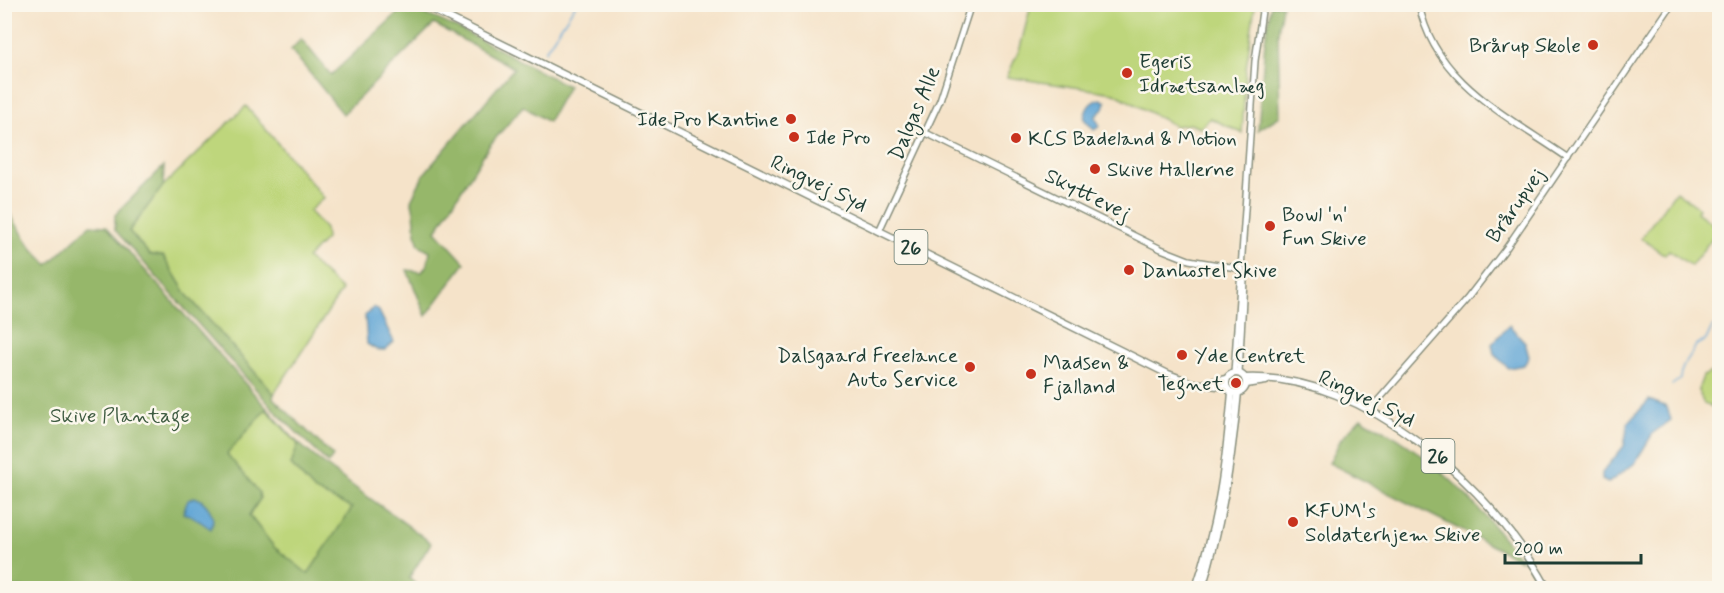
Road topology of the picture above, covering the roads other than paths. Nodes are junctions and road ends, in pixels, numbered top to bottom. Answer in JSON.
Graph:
{"nodes":[{"id":1,"x":421,"y":4,"type":"edge"},
{"id":2,"x":971,"y":4,"type":"edge"},
{"id":3,"x":1263,"y":4,"type":"edge"},
{"id":4,"x":1419,"y":4,"type":"edge"},
{"id":5,"x":1672,"y":4,"type":"edge"},
{"id":6,"x":926,"y":133,"type":"junction"},
{"id":7,"x":1568,"y":158,"type":"junction"},
{"id":8,"x":879,"y":231,"type":"junction"},
{"id":9,"x":1242,"y":269,"type":"junction"},
{"id":10,"x":1236,"y":373,"type":"junction"},
{"id":11,"x":1226,"y":379,"type":"junction"},
{"id":12,"x":1245,"y":381,"type":"junction"},
{"id":13,"x":1205,"y":384,"type":"junction"},
{"id":14,"x":1232,"y":390,"type":"junction"},
{"id":15,"x":1368,"y":412,"type":"junction"},
{"id":16,"x":1196,"y":588,"type":"edge"},
{"id":17,"x":1202,"y":588,"type":"edge"},
{"id":18,"x":1547,"y":588,"type":"edge"}],
"edges":[{"from":1,"to":8,"type":"main road","name":"Ringvej Syd","number":"26"},
{"from":2,"to":6,"type":"street","name":"Dalgas Alle"},
{"from":3,"to":9,"type":"street"},
{"from":4,"to":7,"type":"street"},
{"from":5,"to":7,"type":"street","name":"Brårupvej"},
{"from":6,"to":8,"type":"street","name":"Dalgas Alle"},
{"from":6,"to":9,"type":"street","name":"Skyttevej"},
{"from":7,"to":15,"type":"street","name":"Brårupvej"},
{"from":8,"to":13,"type":"main road","name":"Ringvej Syd","number":"26"},
{"from":9,"to":10,"type":"street"},
{"from":10,"to":11,"type":"main road","number":"26"},
{"from":10,"to":12,"type":"main road"},
{"from":11,"to":13,"type":"main road","name":"Ringvej Syd","number":"26"},
{"from":11,"to":14,"type":"main road"},
{"from":12,"to":14,"type":"main road"},
{"from":12,"to":15,"type":"main road","name":"Ringvej Syd","number":"26"},
{"from":13,"to":14,"type":"main road","name":"Ringvej Syd","number":"26"},
{"from":14,"to":16,"type":"main road"},
{"from":14,"to":17,"type":"main road"},
{"from":15,"to":18,"type":"main road","name":"Ringvej Syd","number":"26"}]}
